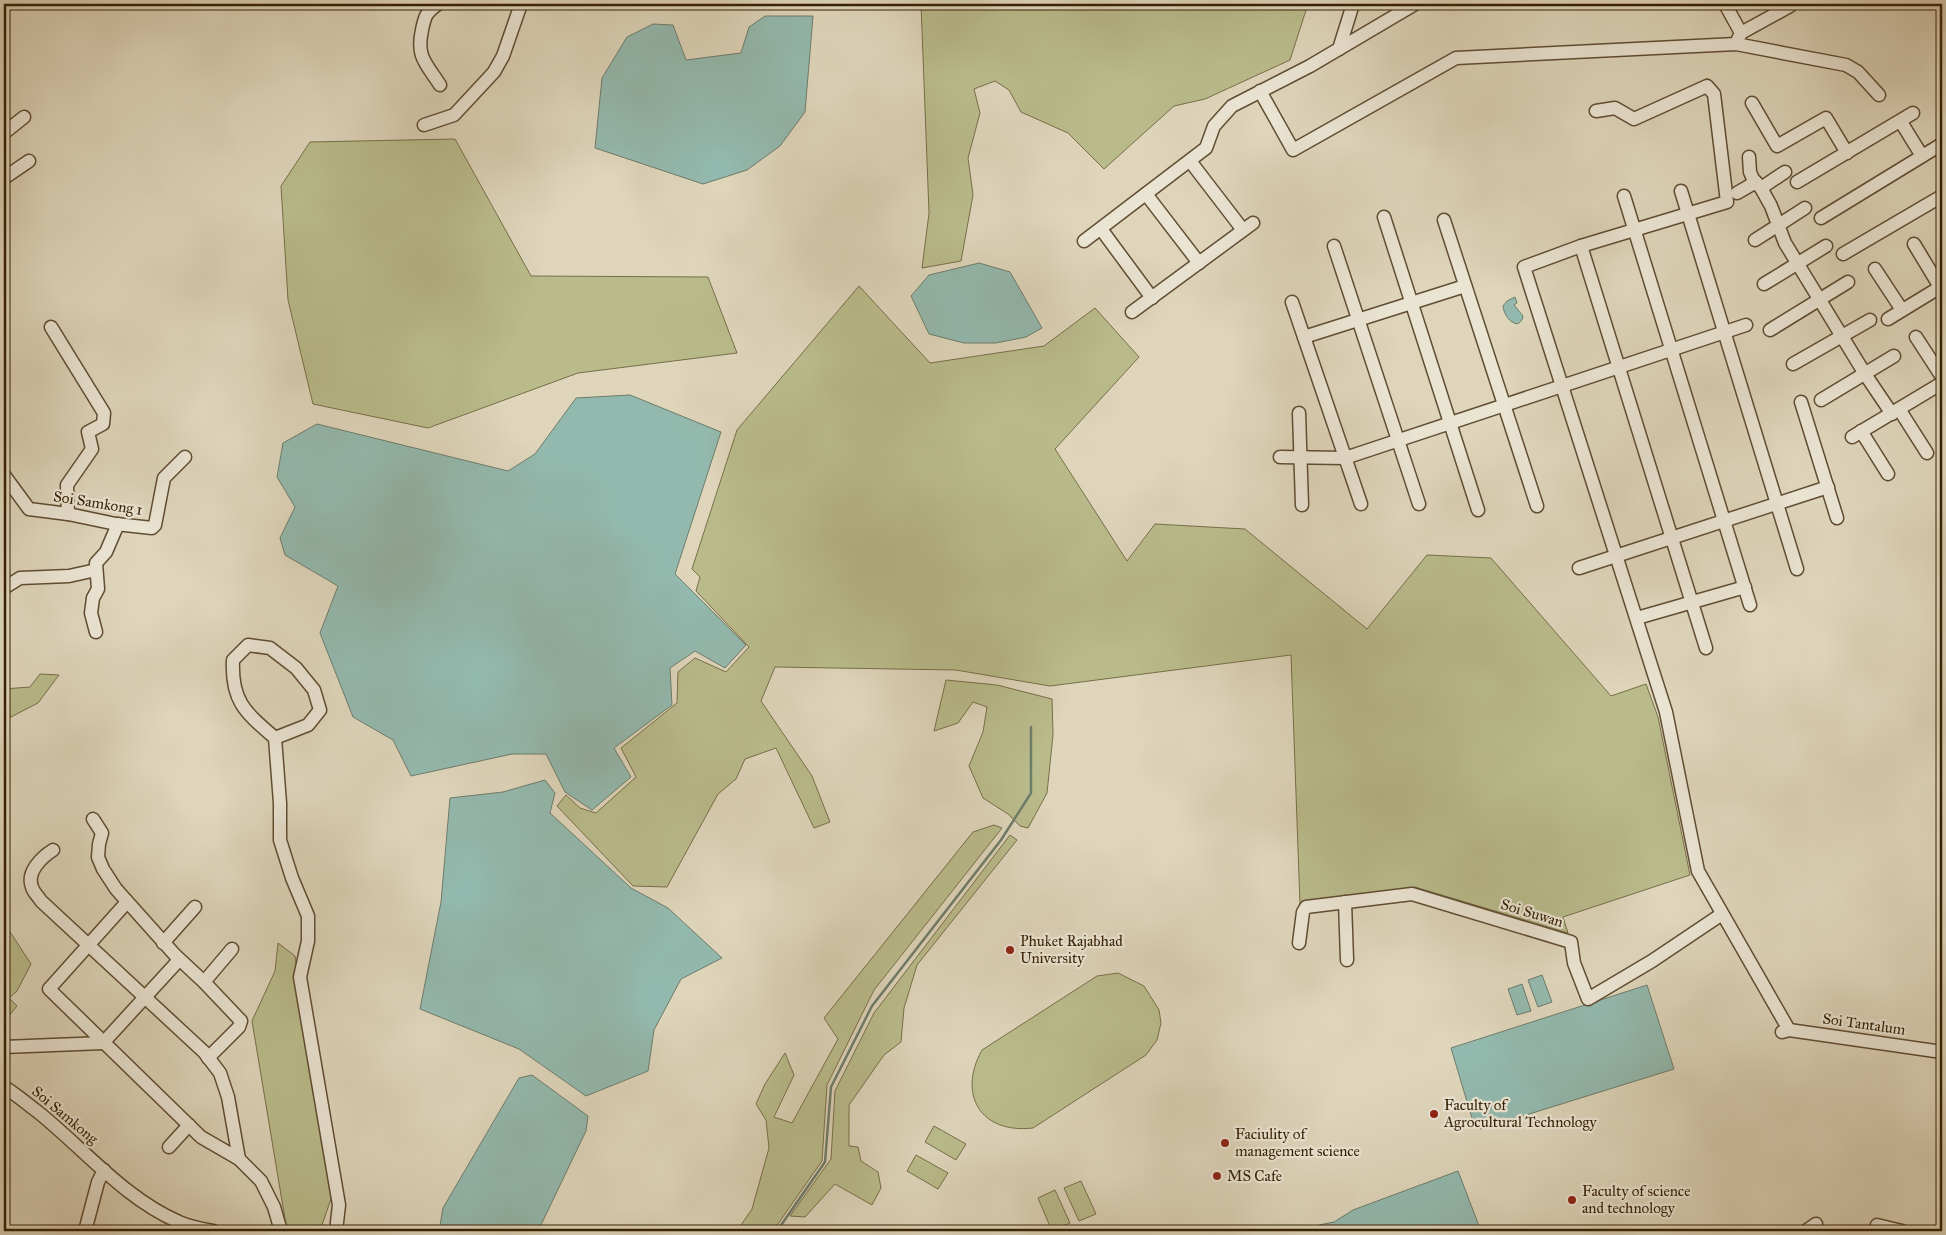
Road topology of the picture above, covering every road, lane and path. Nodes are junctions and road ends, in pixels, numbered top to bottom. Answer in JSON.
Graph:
{"nodes":[{"id":1,"x":438,"y":4,"type":"edge"},
{"id":2,"x":521,"y":4,"type":"edge"},
{"id":3,"x":1353,"y":4,"type":"edge"},
{"id":4,"x":1415,"y":4,"type":"edge"},
{"id":5,"x":1725,"y":4,"type":"edge"},
{"id":6,"x":1790,"y":6,"type":"dead end"},
{"id":7,"x":1738,"y":38,"type":"junction"},
{"id":8,"x":1339,"y":49,"type":"junction"},
{"id":9,"x":440,"y":84,"type":"dead end"},
{"id":10,"x":1260,"y":91,"type":"junction"},
{"id":11,"x":1879,"y":95,"type":"dead end"},
{"id":12,"x":1752,"y":103,"type":"dead end"},
{"id":13,"x":1596,"y":111,"type":"dead end"},
{"id":14,"x":1913,"y":113,"type":"dead end"},
{"id":15,"x":24,"y":117,"type":"dead end"},
{"id":16,"x":1901,"y":122,"type":"junction"},
{"id":17,"x":424,"y":125,"type":"dead end"},
{"id":18,"x":4,"y":133,"type":"edge"},
{"id":19,"x":1942,"y":144,"type":"edge"},
{"id":20,"x":1848,"y":153,"type":"junction"},
{"id":21,"x":1922,"y":156,"type":"junction"},
{"id":22,"x":1749,"y":157,"type":"dead end"},
{"id":23,"x":29,"y":161,"type":"dead end"},
{"id":24,"x":1190,"y":161,"type":"junction"},
{"id":25,"x":1786,"y":172,"type":"dead end"},
{"id":26,"x":4,"y":178,"type":"edge"},
{"id":27,"x":1797,"y":182,"type":"dead end"},
{"id":28,"x":1758,"y":185,"type":"junction"},
{"id":29,"x":1681,"y":191,"type":"dead end"},
{"id":30,"x":1737,"y":193,"type":"dead end"},
{"id":31,"x":1146,"y":194,"type":"junction"},
{"id":32,"x":1624,"y":196,"type":"dead end"},
{"id":33,"x":1942,"y":196,"type":"edge"},
{"id":34,"x":1806,"y":208,"type":"dead end"},
{"id":35,"x":1688,"y":214,"type":"junction"},
{"id":36,"x":1384,"y":217,"type":"dead end"},
{"id":37,"x":1821,"y":218,"type":"dead end"},
{"id":38,"x":1444,"y":220,"type":"dead end"},
{"id":39,"x":1778,"y":225,"type":"junction"},
{"id":40,"x":1101,"y":229,"type":"junction"},
{"id":41,"x":1634,"y":230,"type":"junction"},
{"id":42,"x":1755,"y":240,"type":"dead end"},
{"id":43,"x":1084,"y":241,"type":"dead end"},
{"id":44,"x":1914,"y":244,"type":"dead end"},
{"id":45,"x":1334,"y":246,"type":"dead end"},
{"id":46,"x":1581,"y":246,"type":"junction"},
{"id":47,"x":1826,"y":246,"type":"dead end"},
{"id":48,"x":1843,"y":254,"type":"dead end"},
{"id":49,"x":1199,"y":263,"type":"junction"},
{"id":50,"x":1798,"y":263,"type":"junction"},
{"id":51,"x":1875,"y":269,"type":"dead end"},
{"id":52,"x":1848,"y":282,"type":"dead end"},
{"id":53,"x":1764,"y":284,"type":"dead end"},
{"id":54,"x":1465,"y":286,"type":"junction"},
{"id":55,"x":1941,"y":286,"type":"edge"},
{"id":56,"x":1152,"y":298,"type":"junction"},
{"id":57,"x":1820,"y":299,"type":"junction"},
{"id":58,"x":1292,"y":302,"type":"dead end"},
{"id":59,"x":1411,"y":303,"type":"junction"},
{"id":60,"x":1902,"y":310,"type":"junction"},
{"id":61,"x":1132,"y":312,"type":"dead end"},
{"id":62,"x":1888,"y":318,"type":"dead end"},
{"id":63,"x":1358,"y":320,"type":"junction"},
{"id":64,"x":1870,"y":320,"type":"dead end"},
{"id":65,"x":1746,"y":325,"type":"dead end"},
{"id":66,"x":50,"y":327,"type":"dead end"},
{"id":67,"x":1770,"y":330,"type":"dead end"},
{"id":68,"x":1724,"y":333,"type":"junction"},
{"id":69,"x":1841,"y":336,"type":"junction"},
{"id":70,"x":1304,"y":337,"type":"junction"},
{"id":71,"x":1916,"y":337,"type":"dead end"},
{"id":72,"x":1672,"y":349,"type":"junction"},
{"id":73,"x":1894,"y":356,"type":"dead end"},
{"id":74,"x":1794,"y":364,"type":"dead end"},
{"id":75,"x":1618,"y":367,"type":"junction"},
{"id":76,"x":1865,"y":374,"type":"junction"},
{"id":77,"x":1562,"y":386,"type":"junction"},
{"id":78,"x":1941,"y":386,"type":"edge"},
{"id":79,"x":1821,"y":400,"type":"dead end"},
{"id":80,"x":1801,"y":402,"type":"dead end"},
{"id":81,"x":1504,"y":405,"type":"junction"},
{"id":82,"x":1299,"y":412,"type":"dead end"},
{"id":83,"x":1896,"y":412,"type":"junction"},
{"id":84,"x":1449,"y":423,"type":"junction"},
{"id":85,"x":1397,"y":440,"type":"junction"},
{"id":86,"x":1927,"y":453,"type":"dead end"},
{"id":87,"x":185,"y":457,"type":"dead end"},
{"id":88,"x":1280,"y":457,"type":"dead end"},
{"id":89,"x":1301,"y":457,"type":"junction"},
{"id":90,"x":1345,"y":458,"type":"junction"},
{"id":91,"x":4,"y":472,"type":"edge"},
{"id":92,"x":1888,"y":474,"type":"dead end"},
{"id":93,"x":1828,"y":487,"type":"junction"},
{"id":94,"x":1361,"y":504,"type":"dead end"},
{"id":95,"x":1419,"y":504,"type":"dead end"},
{"id":96,"x":1777,"y":504,"type":"junction"},
{"id":97,"x":1302,"y":506,"type":"dead end"},
{"id":98,"x":1537,"y":506,"type":"dead end"},
{"id":99,"x":1478,"y":510,"type":"dead end"},
{"id":100,"x":68,"y":514,"type":"junction"},
{"id":101,"x":1837,"y":518,"type":"dead end"},
{"id":102,"x":1724,"y":521,"type":"junction"},
{"id":103,"x":118,"y":524,"type":"junction"},
{"id":104,"x":1673,"y":538,"type":"junction"},
{"id":105,"x":1616,"y":557,"type":"junction"},
{"id":106,"x":1579,"y":568,"type":"dead end"},
{"id":107,"x":1797,"y":569,"type":"dead end"},
{"id":108,"x":96,"y":570,"type":"junction"},
{"id":109,"x":1745,"y":586,"type":"junction"},
{"id":110,"x":4,"y":588,"type":"edge"},
{"id":111,"x":1693,"y":603,"type":"junction"},
{"id":112,"x":1750,"y":605,"type":"dead end"},
{"id":113,"x":1637,"y":618,"type":"junction"},
{"id":114,"x":96,"y":632,"type":"dead end"},
{"id":115,"x":1706,"y":648,"type":"dead end"},
{"id":116,"x":275,"y":738,"type":"junction"},
{"id":117,"x":94,"y":820,"type":"dead end"},
{"id":118,"x":53,"y":850,"type":"dead end"},
{"id":119,"x":127,"y":902,"type":"junction"},
{"id":120,"x":1345,"y":902,"type":"junction"},
{"id":121,"x":195,"y":907,"type":"dead end"},
{"id":122,"x":1722,"y":914,"type":"junction"},
{"id":123,"x":163,"y":943,"type":"junction"},
{"id":124,"x":1300,"y":943,"type":"dead end"},
{"id":125,"x":90,"y":945,"type":"junction"},
{"id":126,"x":232,"y":948,"type":"dead end"},
{"id":127,"x":180,"y":960,"type":"junction"},
{"id":128,"x":1347,"y":960,"type":"dead end"},
{"id":129,"x":204,"y":982,"type":"junction"},
{"id":130,"x":145,"y":997,"type":"junction"},
{"id":131,"x":103,"y":1043,"type":"junction"},
{"id":132,"x":4,"y":1047,"type":"edge"},
{"id":133,"x":1942,"y":1052,"type":"edge"},
{"id":134,"x":208,"y":1058,"type":"junction"},
{"id":135,"x":4,"y":1088,"type":"edge"},
{"id":136,"x":189,"y":1125,"type":"junction"},
{"id":137,"x":169,"y":1147,"type":"dead end"},
{"id":138,"x":239,"y":1159,"type":"junction"},
{"id":139,"x":104,"y":1170,"type":"junction"},
{"id":140,"x":85,"y":1231,"type":"edge"},
{"id":141,"x":213,"y":1231,"type":"edge"},
{"id":142,"x":281,"y":1231,"type":"edge"},
{"id":143,"x":336,"y":1231,"type":"edge"},
{"id":144,"x":1806,"y":1231,"type":"edge"},
{"id":145,"x":1814,"y":1231,"type":"edge"},
{"id":146,"x":1875,"y":1231,"type":"edge"},
{"id":147,"x":1902,"y":1231,"type":"edge"}],
"edges":[{"from":1,"to":9,"type":"street"},
{"from":2,"to":17,"type":"street"},
{"from":3,"to":8,"type":"street"},
{"from":4,"to":8,"type":"street"},
{"from":5,"to":7,"type":"street"},
{"from":6,"to":7,"type":"street"},
{"from":7,"to":10,"type":"street"},
{"from":7,"to":11,"type":"street"},
{"from":8,"to":10,"type":"street"},
{"from":10,"to":24,"type":"street"},
{"from":12,"to":20,"type":"street"},
{"from":13,"to":35,"type":"street"},
{"from":14,"to":16,"type":"street"},
{"from":15,"to":18,"type":"street"},
{"from":16,"to":20,"type":"street"},
{"from":16,"to":21,"type":"street"},
{"from":19,"to":21,"type":"street"},
{"from":20,"to":27,"type":"street"},
{"from":21,"to":37,"type":"street"},
{"from":22,"to":28,"type":"street"},
{"from":23,"to":26,"type":"street"},
{"from":24,"to":31,"type":"street"},
{"from":24,"to":49,"type":"street"},
{"from":25,"to":28,"type":"street"},
{"from":28,"to":30,"type":"street"},
{"from":28,"to":39,"type":"street"},
{"from":29,"to":35,"type":"street"},
{"from":31,"to":40,"type":"street"},
{"from":31,"to":49,"type":"street"},
{"from":32,"to":41,"type":"street"},
{"from":33,"to":48,"type":"street"},
{"from":34,"to":39,"type":"street"},
{"from":35,"to":41,"type":"street"},
{"from":35,"to":68,"type":"street"},
{"from":36,"to":59,"type":"street"},
{"from":38,"to":54,"type":"street"},
{"from":39,"to":42,"type":"street"},
{"from":39,"to":50,"type":"street"},
{"from":40,"to":43,"type":"street"},
{"from":40,"to":56,"type":"street"},
{"from":41,"to":46,"type":"street"},
{"from":41,"to":72,"type":"street"},
{"from":44,"to":55,"type":"street"},
{"from":45,"to":63,"type":"street"},
{"from":46,"to":75,"type":"street"},
{"from":46,"to":77,"type":"street"},
{"from":47,"to":50,"type":"street"},
{"from":49,"to":56,"type":"street"},
{"from":50,"to":53,"type":"street"},
{"from":50,"to":57,"type":"street"},
{"from":51,"to":60,"type":"street"},
{"from":52,"to":57,"type":"street"},
{"from":54,"to":59,"type":"street"},
{"from":54,"to":81,"type":"street"},
{"from":55,"to":60,"type":"street"},
{"from":56,"to":61,"type":"street"},
{"from":57,"to":67,"type":"street"},
{"from":57,"to":69,"type":"street"},
{"from":58,"to":70,"type":"street"},
{"from":59,"to":63,"type":"street"},
{"from":59,"to":84,"type":"street"},
{"from":60,"to":62,"type":"street"},
{"from":63,"to":70,"type":"street"},
{"from":63,"to":85,"type":"street"},
{"from":64,"to":69,"type":"street"},
{"from":65,"to":68,"type":"street"},
{"from":66,"to":100,"type":"street"},
{"from":68,"to":72,"type":"street"},
{"from":68,"to":96,"type":"street"},
{"from":69,"to":74,"type":"street"},
{"from":69,"to":76,"type":"street"},
{"from":70,"to":90,"type":"street"},
{"from":71,"to":78,"type":"street"},
{"from":72,"to":75,"type":"street"},
{"from":72,"to":102,"type":"street"},
{"from":73,"to":76,"type":"street"},
{"from":75,"to":77,"type":"street"},
{"from":75,"to":104,"type":"street"},
{"from":76,"to":79,"type":"street"},
{"from":76,"to":83,"type":"street"},
{"from":77,"to":81,"type":"street"},
{"from":77,"to":105,"type":"street"},
{"from":78,"to":83,"type":"street"},
{"from":80,"to":93,"type":"street"},
{"from":81,"to":84,"type":"street"},
{"from":81,"to":98,"type":"street"},
{"from":82,"to":89,"type":"street"},
{"from":83,"to":86,"type":"street"},
{"from":83,"to":92,"type":"street"},
{"from":84,"to":85,"type":"street"},
{"from":84,"to":99,"type":"street"},
{"from":85,"to":90,"type":"street"},
{"from":85,"to":95,"type":"street"},
{"from":87,"to":103,"type":"street","name":"Soi Samkong 1"},
{"from":88,"to":89,"type":"street"},
{"from":89,"to":90,"type":"street"},
{"from":89,"to":97,"type":"street"},
{"from":90,"to":94,"type":"street"},
{"from":91,"to":100,"type":"street","name":"Soi Samkong 1"},
{"from":93,"to":96,"type":"street"},
{"from":93,"to":101,"type":"street"},
{"from":96,"to":102,"type":"street"},
{"from":96,"to":107,"type":"street"},
{"from":100,"to":103,"type":"street","name":"Soi Samkong 1"},
{"from":102,"to":104,"type":"street"},
{"from":102,"to":109,"type":"street"},
{"from":103,"to":108,"type":"street"},
{"from":104,"to":105,"type":"street"},
{"from":104,"to":111,"type":"street"},
{"from":105,"to":106,"type":"street"},
{"from":105,"to":113,"type":"street"},
{"from":108,"to":110,"type":"street"},
{"from":108,"to":114,"type":"street"},
{"from":109,"to":111,"type":"street"},
{"from":109,"to":112,"type":"street"},
{"from":111,"to":113,"type":"street"},
{"from":111,"to":115,"type":"street"},
{"from":113,"to":122,"type":"street"},
{"from":116,"to":116,"type":"street"},
{"from":116,"to":143,"type":"street"},
{"from":117,"to":119,"type":"street"},
{"from":118,"to":125,"type":"street"},
{"from":119,"to":123,"type":"street"},
{"from":119,"to":125,"type":"street"},
{"from":120,"to":122,"type":"street","name":"Soi Suwan"},
{"from":120,"to":124,"type":"street","name":"Soi Suwan"},
{"from":120,"to":128,"type":"street"},
{"from":121,"to":123,"type":"street"},
{"from":122,"to":133,"type":"street","name":"Soi Tantalum"},
{"from":123,"to":127,"type":"street"},
{"from":125,"to":130,"type":"street"},
{"from":125,"to":131,"type":"street"},
{"from":126,"to":129,"type":"street"},
{"from":127,"to":129,"type":"street"},
{"from":127,"to":130,"type":"street"},
{"from":129,"to":134,"type":"street"},
{"from":130,"to":131,"type":"street"},
{"from":130,"to":134,"type":"street"},
{"from":131,"to":132,"type":"street"},
{"from":131,"to":136,"type":"street"},
{"from":134,"to":138,"type":"street"},
{"from":135,"to":139,"type":"street","name":"Soi Samkong"},
{"from":136,"to":137,"type":"street"},
{"from":136,"to":138,"type":"street"},
{"from":138,"to":142,"type":"street"},
{"from":139,"to":140,"type":"street"},
{"from":139,"to":141,"type":"street","name":"Soi Samkong"},
{"from":144,"to":145,"type":"street"},
{"from":146,"to":147,"type":"street"}]}
